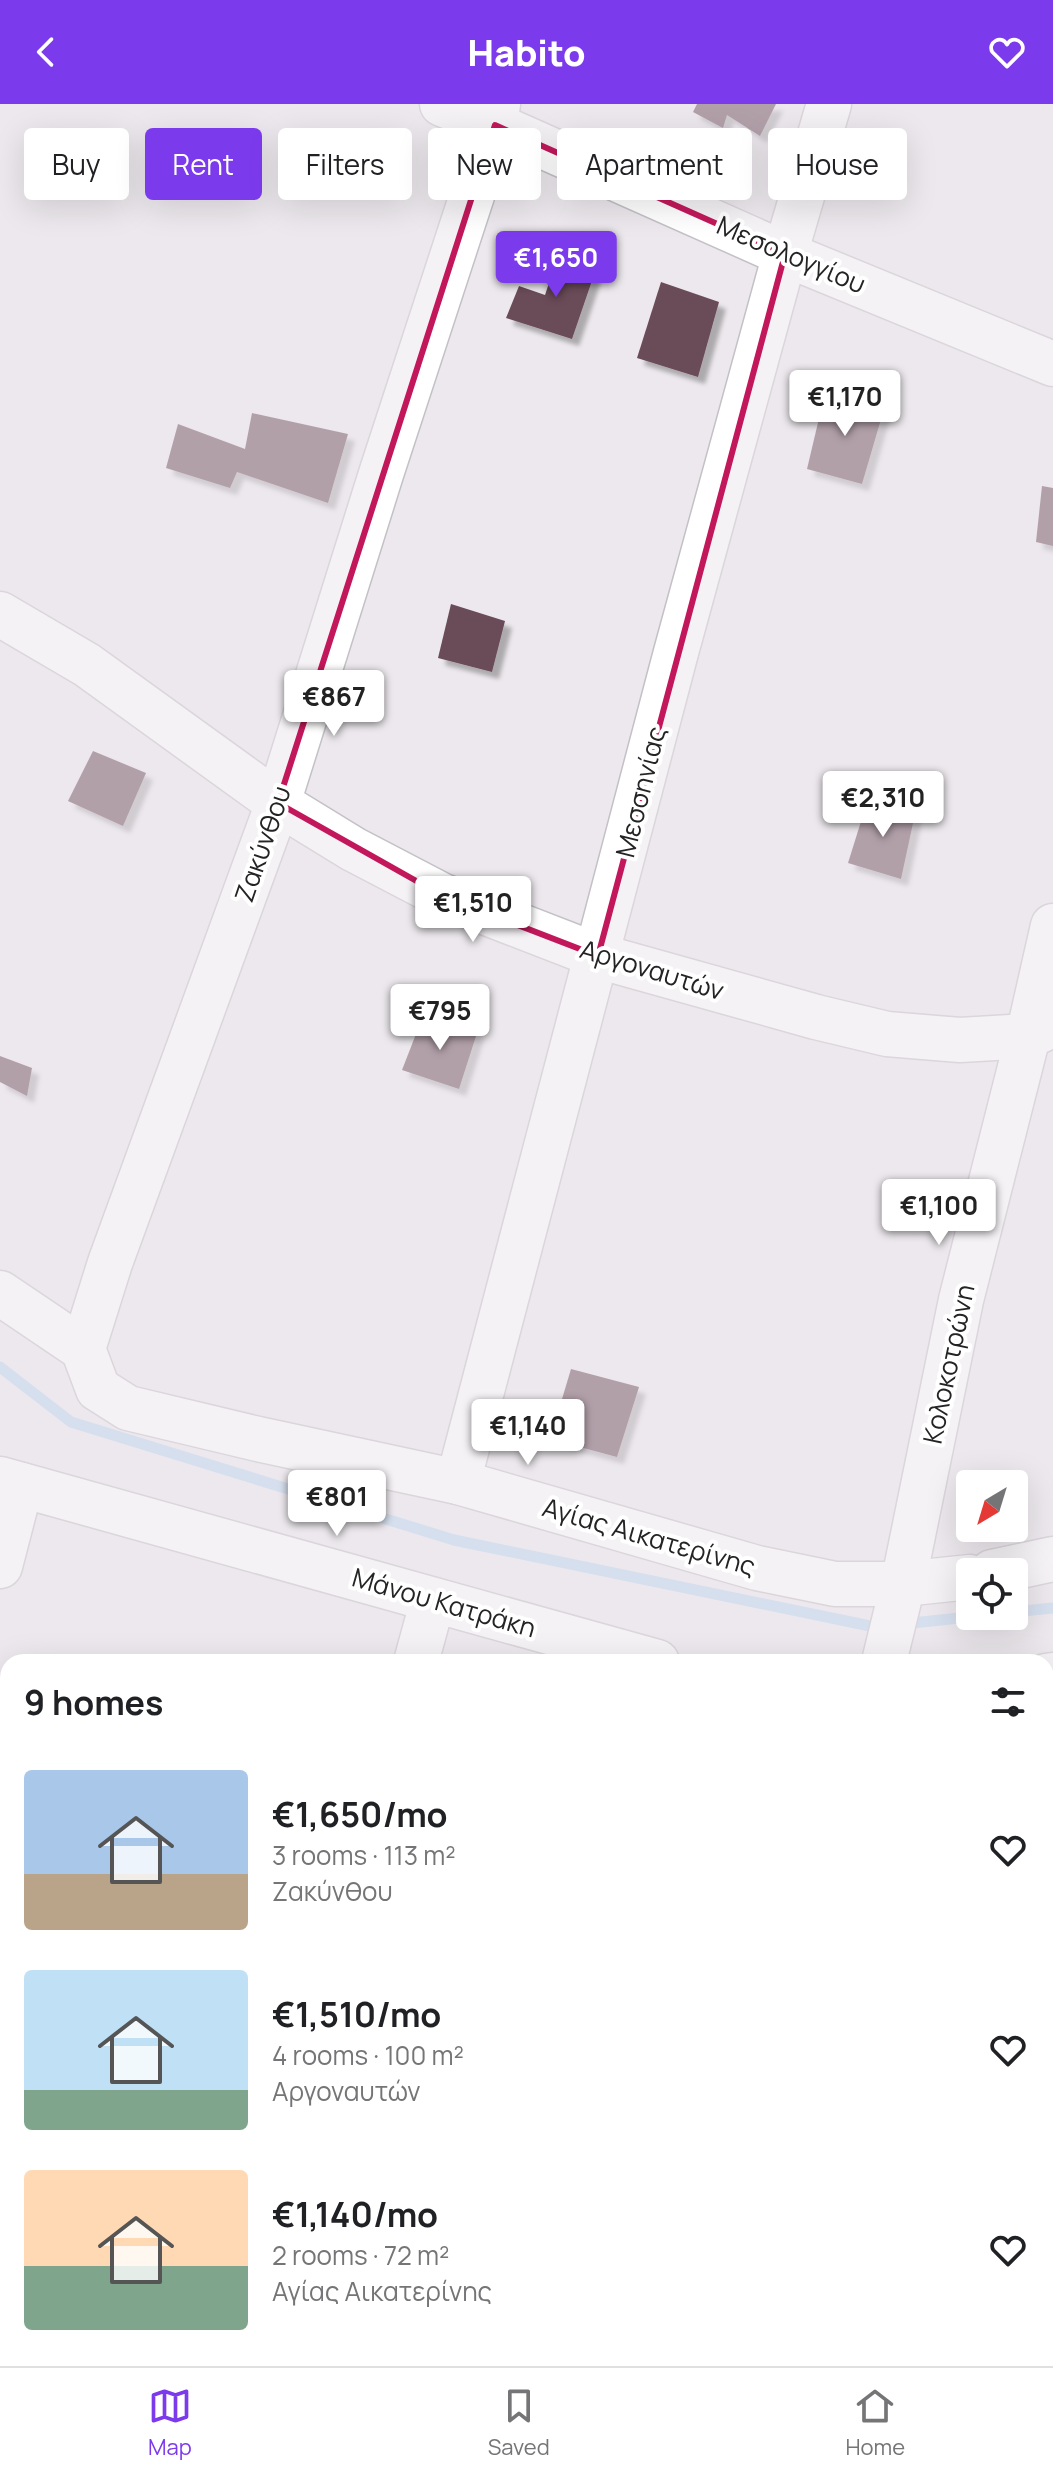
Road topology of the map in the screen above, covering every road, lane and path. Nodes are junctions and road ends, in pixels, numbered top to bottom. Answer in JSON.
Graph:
{"nodes":[{"id":1,"x":442,"y":104,"type":"edge"},
{"id":2,"x":829,"y":104,"type":"edge"},
{"id":3,"x":497,"y":114,"type":"edge"},
{"id":4,"x":785,"y":254,"type":"junction"},
{"id":5,"x":1053,"y":364,"type":"edge"},
{"id":6,"x":0,"y":614,"type":"edge"},
{"id":7,"x":278,"y":803,"type":"junction"},
{"id":8,"x":1053,"y":926,"type":"edge"},
{"id":9,"x":598,"y":956,"type":"junction"},
{"id":10,"x":1045,"y":1035,"type":"edge"},
{"id":11,"x":0,"y":1293,"type":"edge"},
{"id":12,"x":83,"y":1349,"type":"junction"},
{"id":13,"x":10,"y":1482,"type":"edge"},
{"id":14,"x":458,"y":1482,"type":"junction"},
{"id":15,"x":1053,"y":1559,"type":"edge"},
{"id":16,"x":1028,"y":1564,"type":"edge"},
{"id":17,"x":0,"y":1566,"type":"edge"},
{"id":18,"x":956,"y":1580,"type":"edge"},
{"id":19,"x":902,"y":1591,"type":"junction"},
{"id":20,"x":433,"y":1600,"type":"junction"},
{"id":21,"x":418,"y":1654,"type":"edge"},
{"id":22,"x":628,"y":1654,"type":"edge"},
{"id":23,"x":886,"y":1654,"type":"edge"}],
"edges":[{"from":1,"to":3,"type":"street","name":"Μεσολογγίου"},
{"from":2,"to":4,"type":"street","name":"Μεσσηνίας"},
{"from":3,"to":4,"type":"street","name":"Μεσολογγίου"},
{"from":3,"to":7,"type":"street","name":"Ζακύνθου"},
{"from":4,"to":5,"type":"street","name":"Μεσολογγίου"},
{"from":4,"to":9,"type":"street","name":"Μεσσηνίας"},
{"from":6,"to":7,"type":"street","name":"Αργοναυτών"},
{"from":7,"to":9,"type":"street","name":"Αργοναυτών"},
{"from":7,"to":12,"type":"street","name":"Ζακύνθου"},
{"from":8,"to":10,"type":"street","name":"Κολοκοτρώνη"},
{"from":9,"to":10,"type":"street","name":"Αργοναυτών"},
{"from":9,"to":14,"type":"street","name":"Μεσσηνίας"},
{"from":10,"to":19,"type":"street","name":"Κολοκοτρώνη"},
{"from":11,"to":12,"type":"street"},
{"from":12,"to":14,"type":"street","name":"Αγίας Αικατερίνης"},
{"from":13,"to":17,"type":"street"},
{"from":13,"to":20,"type":"street","name":"Μάνου Κατράκη"},
{"from":14,"to":19,"type":"street","name":"Αγίας Αικατερίνης"},
{"from":15,"to":16,"type":"street"},
{"from":18,"to":19,"type":"street","name":"Αγίας Αικατερίνης"},
{"from":19,"to":23,"type":"street","name":"Κολοκοτρώνη"},
{"from":20,"to":21,"type":"street"},
{"from":20,"to":22,"type":"street","name":"Μάνου Κατράκη"}]}
